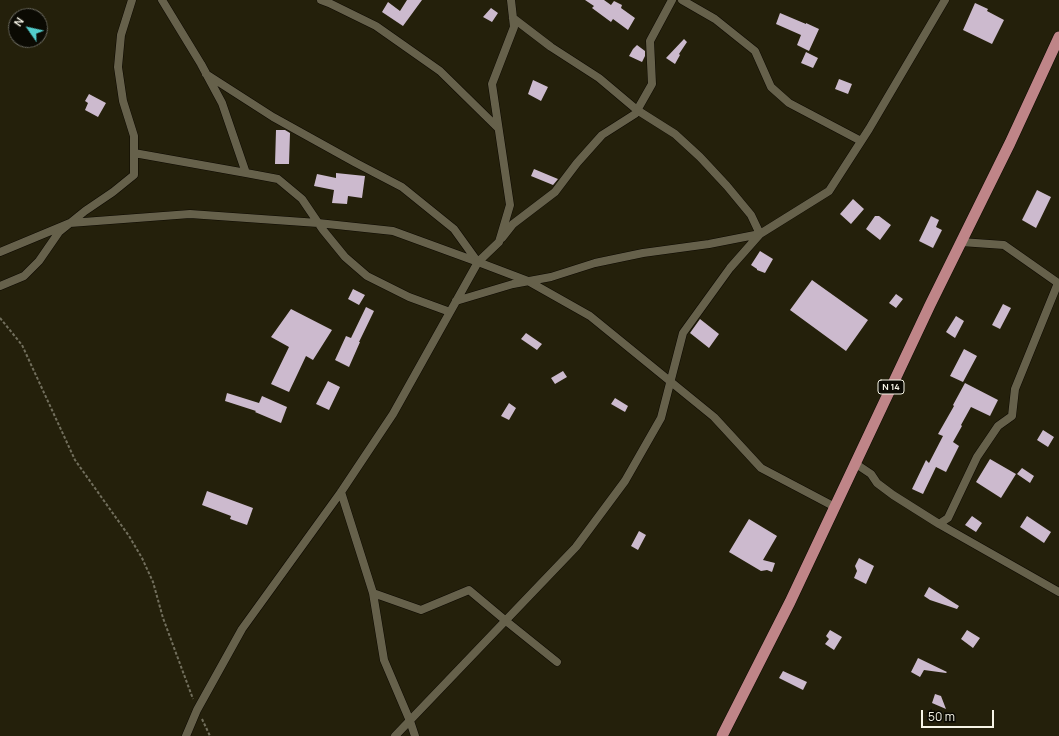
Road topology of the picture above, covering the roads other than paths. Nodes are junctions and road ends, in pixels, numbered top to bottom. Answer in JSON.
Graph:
{"nodes":[{"id":1,"x":132,"y":0,"type":"edge"},
{"id":2,"x":162,"y":0,"type":"edge"},
{"id":3,"x":321,"y":0,"type":"edge"},
{"id":4,"x":511,"y":0,"type":"edge"},
{"id":5,"x":518,"y":0,"type":"edge"},
{"id":6,"x":672,"y":0,"type":"edge"},
{"id":7,"x":682,"y":0,"type":"edge"},
{"id":8,"x":945,"y":0,"type":"edge"},
{"id":9,"x":512,"y":14,"type":"junction"},
{"id":10,"x":1059,"y":37,"type":"edge"},
{"id":11,"x":206,"y":73,"type":"junction"},
{"id":12,"x":638,"y":110,"type":"junction"},
{"id":13,"x":498,"y":128,"type":"junction"},
{"id":14,"x":861,"y":141,"type":"junction"},
{"id":15,"x":134,"y":153,"type":"junction"},
{"id":16,"x":246,"y":173,"type":"junction"},
{"id":17,"x":318,"y":222,"type":"junction"},
{"id":18,"x":70,"y":223,"type":"junction"},
{"id":19,"x":760,"y":234,"type":"junction"},
{"id":20,"x":499,"y":242,"type":"junction"},
{"id":21,"x":961,"y":242,"type":"junction"},
{"id":22,"x":0,"y":252,"type":"edge"},
{"id":23,"x":478,"y":262,"type":"junction"},
{"id":24,"x":528,"y":281,"type":"junction"},
{"id":25,"x":0,"y":286,"type":"edge"},
{"id":26,"x":456,"y":301,"type":"junction"},
{"id":27,"x":450,"y":312,"type":"junction"},
{"id":28,"x":671,"y":381,"type":"junction"},
{"id":29,"x":856,"y":464,"type":"junction"},
{"id":30,"x":341,"y":492,"type":"junction"},
{"id":31,"x":835,"y":507,"type":"junction"},
{"id":32,"x":939,"y":524,"type":"junction"},
{"id":33,"x":1059,"y":592,"type":"edge"},
{"id":34,"x":373,"y":593,"type":"junction"},
{"id":35,"x":506,"y":621,"type":"junction"},
{"id":36,"x":557,"y":662,"type":"dead end"},
{"id":37,"x":410,"y":720,"type":"junction"},
{"id":38,"x":186,"y":736,"type":"edge"},
{"id":39,"x":394,"y":736,"type":"edge"},
{"id":40,"x":415,"y":736,"type":"edge"},
{"id":41,"x":722,"y":736,"type":"edge"}],
"edges":[{"from":1,"to":15,"type":"street"},
{"from":2,"to":11,"type":"street"},
{"from":3,"to":13,"type":"street"},
{"from":4,"to":9,"type":"street"},
{"from":5,"to":9,"type":"street"},
{"from":6,"to":12,"type":"street"},
{"from":7,"to":14,"type":"street"},
{"from":8,"to":14,"type":"street"},
{"from":9,"to":12,"type":"street"},
{"from":9,"to":13,"type":"street"},
{"from":10,"to":21,"type":"main road","number":"N 14"},
{"from":11,"to":16,"type":"street"},
{"from":11,"to":23,"type":"street"},
{"from":12,"to":19,"type":"street"},
{"from":12,"to":20,"type":"street"},
{"from":13,"to":20,"type":"street"},
{"from":14,"to":19,"type":"street"},
{"from":15,"to":16,"type":"street"},
{"from":15,"to":18,"type":"street"},
{"from":16,"to":17,"type":"street"},
{"from":17,"to":18,"type":"street"},
{"from":17,"to":23,"type":"street"},
{"from":17,"to":27,"type":"street"},
{"from":18,"to":22,"type":"street"},
{"from":18,"to":25,"type":"street"},
{"from":19,"to":24,"type":"street"},
{"from":19,"to":28,"type":"street"},
{"from":20,"to":23,"type":"street"},
{"from":21,"to":29,"type":"main road","number":"N 14"},
{"from":21,"to":32,"type":"street"},
{"from":23,"to":24,"type":"street"},
{"from":23,"to":26,"type":"street"},
{"from":24,"to":26,"type":"street"},
{"from":24,"to":28,"type":"street"},
{"from":26,"to":27,"type":"street"},
{"from":27,"to":30,"type":"street"},
{"from":28,"to":31,"type":"street"},
{"from":28,"to":35,"type":"street"},
{"from":29,"to":31,"type":"main road","number":"N 14"},
{"from":29,"to":32,"type":"street"},
{"from":30,"to":34,"type":"street"},
{"from":30,"to":38,"type":"street"},
{"from":31,"to":41,"type":"main road","number":"N 14"},
{"from":32,"to":33,"type":"street"},
{"from":34,"to":35,"type":"street"},
{"from":34,"to":37,"type":"street"},
{"from":35,"to":36,"type":"street"},
{"from":35,"to":37,"type":"street"},
{"from":37,"to":39,"type":"street"},
{"from":37,"to":40,"type":"street"}]}
